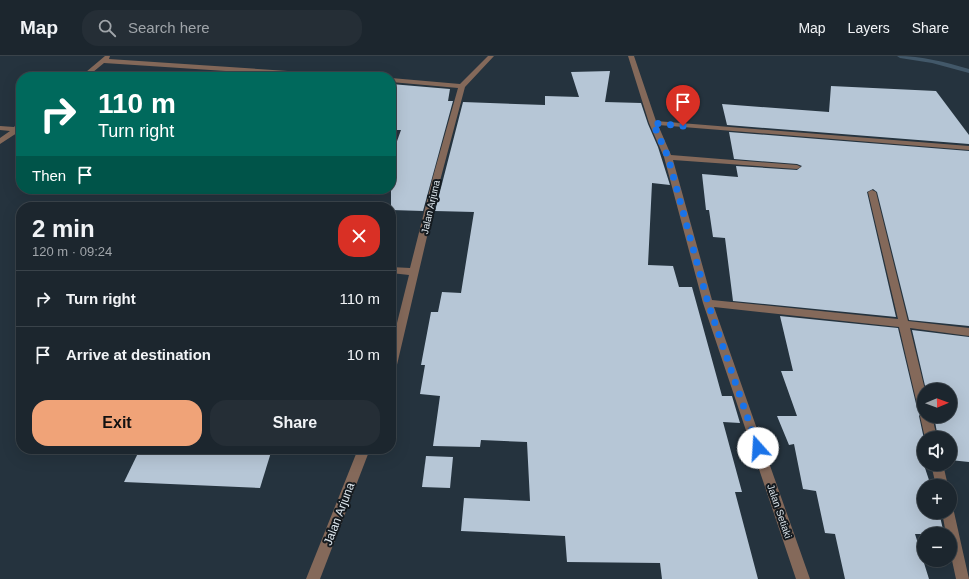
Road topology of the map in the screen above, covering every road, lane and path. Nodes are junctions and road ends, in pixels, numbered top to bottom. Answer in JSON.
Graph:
{"nodes":[{"id":1,"x":110,"y":56,"type":"edge"},
{"id":2,"x":491,"y":56,"type":"edge"},
{"id":3,"x":631,"y":56,"type":"edge"},
{"id":4,"x":104,"y":61,"type":"junction"},
{"id":5,"x":90,"y":72,"type":"edge"},
{"id":6,"x":272,"y":72,"type":"edge"},
{"id":7,"x":396,"y":80,"type":"edge"},
{"id":8,"x":462,"y":86,"type":"junction"},
{"id":9,"x":653,"y":123,"type":"junction"},
{"id":10,"x":16,"y":127,"type":"edge"},
{"id":11,"x":0,"y":128,"type":"edge"},
{"id":12,"x":16,"y":129,"type":"edge"},
{"id":13,"x":0,"y":142,"type":"edge"},
{"id":14,"x":969,"y":148,"type":"edge"},
{"id":15,"x":668,"y":157,"type":"junction"},
{"id":16,"x":797,"y":167,"type":"dead end"},
{"id":17,"x":872,"y":192,"type":"dead end"},
{"id":18,"x":396,"y":270,"type":"edge"},
{"id":19,"x":415,"y":272,"type":"junction"},
{"id":20,"x":708,"y":303,"type":"junction"},
{"id":21,"x":905,"y":324,"type":"junction"},
{"id":22,"x":969,"y":332,"type":"edge"},
{"id":23,"x":396,"y":348,"type":"edge"},
{"id":24,"x":918,"y":383,"type":"edge"},
{"id":25,"x":362,"y":454,"type":"edge"},
{"id":26,"x":950,"y":519,"type":"edge"},
{"id":27,"x":313,"y":579,"type":"edge"},
{"id":28,"x":803,"y":579,"type":"edge"},
{"id":29,"x":963,"y":579,"type":"edge"}],
"edges":[{"from":1,"to":4,"type":"street"},
{"from":2,"to":8,"type":"street","name":"Jalan Arjuna"},
{"from":3,"to":9,"type":"street","name":"Jalan Setiaki"},
{"from":4,"to":5,"type":"street"},
{"from":4,"to":6,"type":"street"},
{"from":7,"to":8,"type":"street"},
{"from":8,"to":19,"type":"street","name":"Jalan Arjuna"},
{"from":9,"to":14,"type":"street"},
{"from":9,"to":15,"type":"street","name":"Jalan Setiaki"},
{"from":10,"to":11,"type":"street"},
{"from":12,"to":13,"type":"street"},
{"from":15,"to":16,"type":"street"},
{"from":15,"to":20,"type":"street","name":"Jalan Setiaki"},
{"from":17,"to":21,"type":"street"},
{"from":18,"to":19,"type":"street"},
{"from":19,"to":23,"type":"street","name":"Jalan Arjuna"},
{"from":20,"to":21,"type":"street"},
{"from":20,"to":28,"type":"street","name":"Jalan Setiaki"},
{"from":21,"to":22,"type":"street"},
{"from":21,"to":24,"type":"street"},
{"from":25,"to":27,"type":"street","name":"Jalan Arjuna"},
{"from":26,"to":29,"type":"street"}]}
